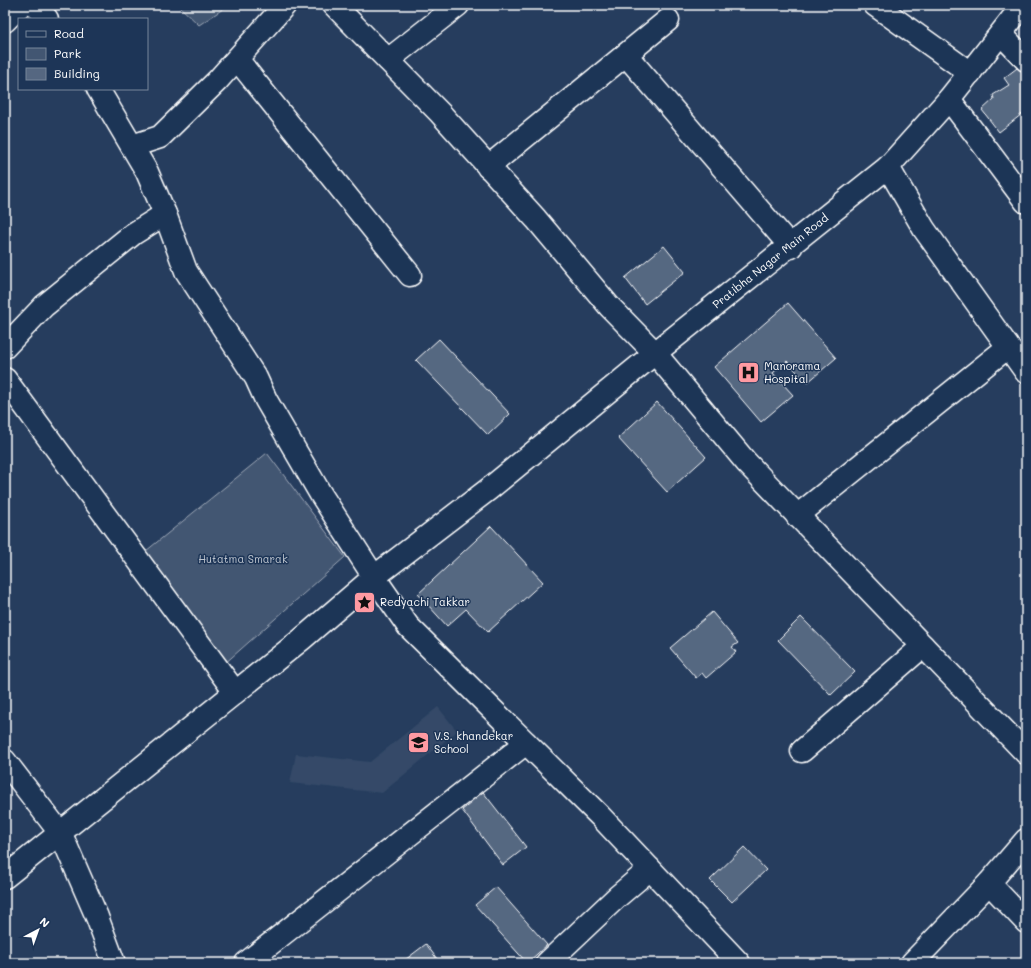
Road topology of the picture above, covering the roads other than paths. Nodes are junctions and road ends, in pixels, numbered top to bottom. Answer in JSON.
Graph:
{"nodes":[{"id":1,"x":22,"y":5,"type":"edge"},
{"id":2,"x":36,"y":5,"type":"edge"},
{"id":3,"x":285,"y":5,"type":"edge"},
{"id":4,"x":334,"y":5,"type":"edge"},
{"id":5,"x":458,"y":5,"type":"edge"},
{"id":6,"x":875,"y":5,"type":"edge"},
{"id":7,"x":1023,"y":5,"type":"edge"},
{"id":8,"x":46,"y":18,"type":"edge"},
{"id":9,"x":668,"y":20,"type":"dead end"},
{"id":10,"x":5,"y":21,"type":"edge"},
{"id":11,"x":1001,"y":34,"type":"junction"},
{"id":12,"x":626,"y":55,"type":"junction"},
{"id":13,"x":237,"y":59,"type":"junction"},
{"id":14,"x":388,"y":60,"type":"junction"},
{"id":15,"x":1026,"y":60,"type":"edge"},
{"id":16,"x":970,"y":73,"type":"junction"},
{"id":17,"x":99,"y":90,"type":"edge"},
{"id":18,"x":949,"y":99,"type":"junction"},
{"id":19,"x":132,"y":146,"type":"junction"},
{"id":20,"x":488,"y":167,"type":"junction"},
{"id":21,"x":888,"y":168,"type":"junction"},
{"id":22,"x":1026,"y":202,"type":"edge"},
{"id":23,"x":165,"y":214,"type":"junction"},
{"id":24,"x":791,"y":247,"type":"junction"},
{"id":25,"x":410,"y":275,"type":"dead end"},
{"id":26,"x":5,"y":347,"type":"edge"},
{"id":27,"x":1008,"y":347,"type":"junction"},
{"id":28,"x":655,"y":353,"type":"junction"},
{"id":29,"x":1026,"y":372,"type":"edge"},
{"id":30,"x":5,"y":379,"type":"edge"},
{"id":31,"x":797,"y":516,"type":"junction"},
{"id":32,"x":374,"y":577,"type":"junction"},
{"id":33,"x":923,"y":646,"type":"junction"},
{"id":34,"x":235,"y":692,"type":"junction"},
{"id":35,"x":526,"y":743,"type":"junction"},
{"id":36,"x":802,"y":751,"type":"dead end"},
{"id":37,"x":1026,"y":753,"type":"edge"},
{"id":38,"x":5,"y":761,"type":"edge"},
{"id":39,"x":60,"y":834,"type":"junction"},
{"id":40,"x":1026,"y":840,"type":"edge"},
{"id":41,"x":650,"y":869,"type":"junction"},
{"id":42,"x":5,"y":878,"type":"edge"},
{"id":43,"x":989,"y":883,"type":"junction"},
{"id":44,"x":1026,"y":922,"type":"edge"},
{"id":45,"x":114,"y":963,"type":"edge"},
{"id":46,"x":246,"y":963,"type":"edge"},
{"id":47,"x":547,"y":963,"type":"edge"},
{"id":48,"x":739,"y":963,"type":"edge"},
{"id":49,"x":912,"y":963,"type":"edge"}],
"edges":[{"from":1,"to":10,"type":"street"},
{"from":2,"to":8,"type":"street"},
{"from":3,"to":13,"type":"street"},
{"from":4,"to":14,"type":"street"},
{"from":5,"to":14,"type":"street"},
{"from":6,"to":16,"type":"street"},
{"from":7,"to":11,"type":"street","name":"Pratibha Nagar Main Road"},
{"from":9,"to":12,"type":"street"},
{"from":11,"to":15,"type":"street"},
{"from":11,"to":16,"type":"street","name":"Pratibha Nagar Main Road"},
{"from":12,"to":20,"type":"street"},
{"from":12,"to":24,"type":"street"},
{"from":13,"to":19,"type":"street"},
{"from":13,"to":25,"type":"street"},
{"from":14,"to":20,"type":"street"},
{"from":16,"to":18,"type":"street","name":"Pratibha Nagar Main Road"},
{"from":17,"to":19,"type":"street"},
{"from":18,"to":21,"type":"street","name":"Pratibha Nagar Main Road"},
{"from":18,"to":22,"type":"street"},
{"from":19,"to":23,"type":"street"},
{"from":20,"to":28,"type":"street"},
{"from":21,"to":24,"type":"street","name":"Pratibha Nagar Main Road"},
{"from":21,"to":27,"type":"street"},
{"from":23,"to":26,"type":"street"},
{"from":23,"to":32,"type":"street"},
{"from":24,"to":28,"type":"street","name":"Pratibha Nagar Main Road"},
{"from":27,"to":29,"type":"street"},
{"from":27,"to":31,"type":"street"},
{"from":28,"to":31,"type":"street"},
{"from":28,"to":32,"type":"street","name":"Pratibha Nagar Main Road"},
{"from":30,"to":34,"type":"street"},
{"from":31,"to":33,"type":"street"},
{"from":32,"to":34,"type":"street","name":"Pratibha Nagar Main Road"},
{"from":32,"to":35,"type":"street"},
{"from":33,"to":36,"type":"street"},
{"from":33,"to":37,"type":"street"},
{"from":34,"to":39,"type":"street","name":"Pratibha Nagar Main Road"},
{"from":35,"to":41,"type":"street"},
{"from":35,"to":46,"type":"street"},
{"from":38,"to":39,"type":"street"},
{"from":39,"to":42,"type":"street","name":"Pratibha Nagar Main Road"},
{"from":39,"to":45,"type":"street"},
{"from":40,"to":43,"type":"street"},
{"from":41,"to":47,"type":"street"},
{"from":41,"to":48,"type":"street"},
{"from":43,"to":44,"type":"street"},
{"from":43,"to":49,"type":"street"}]}
